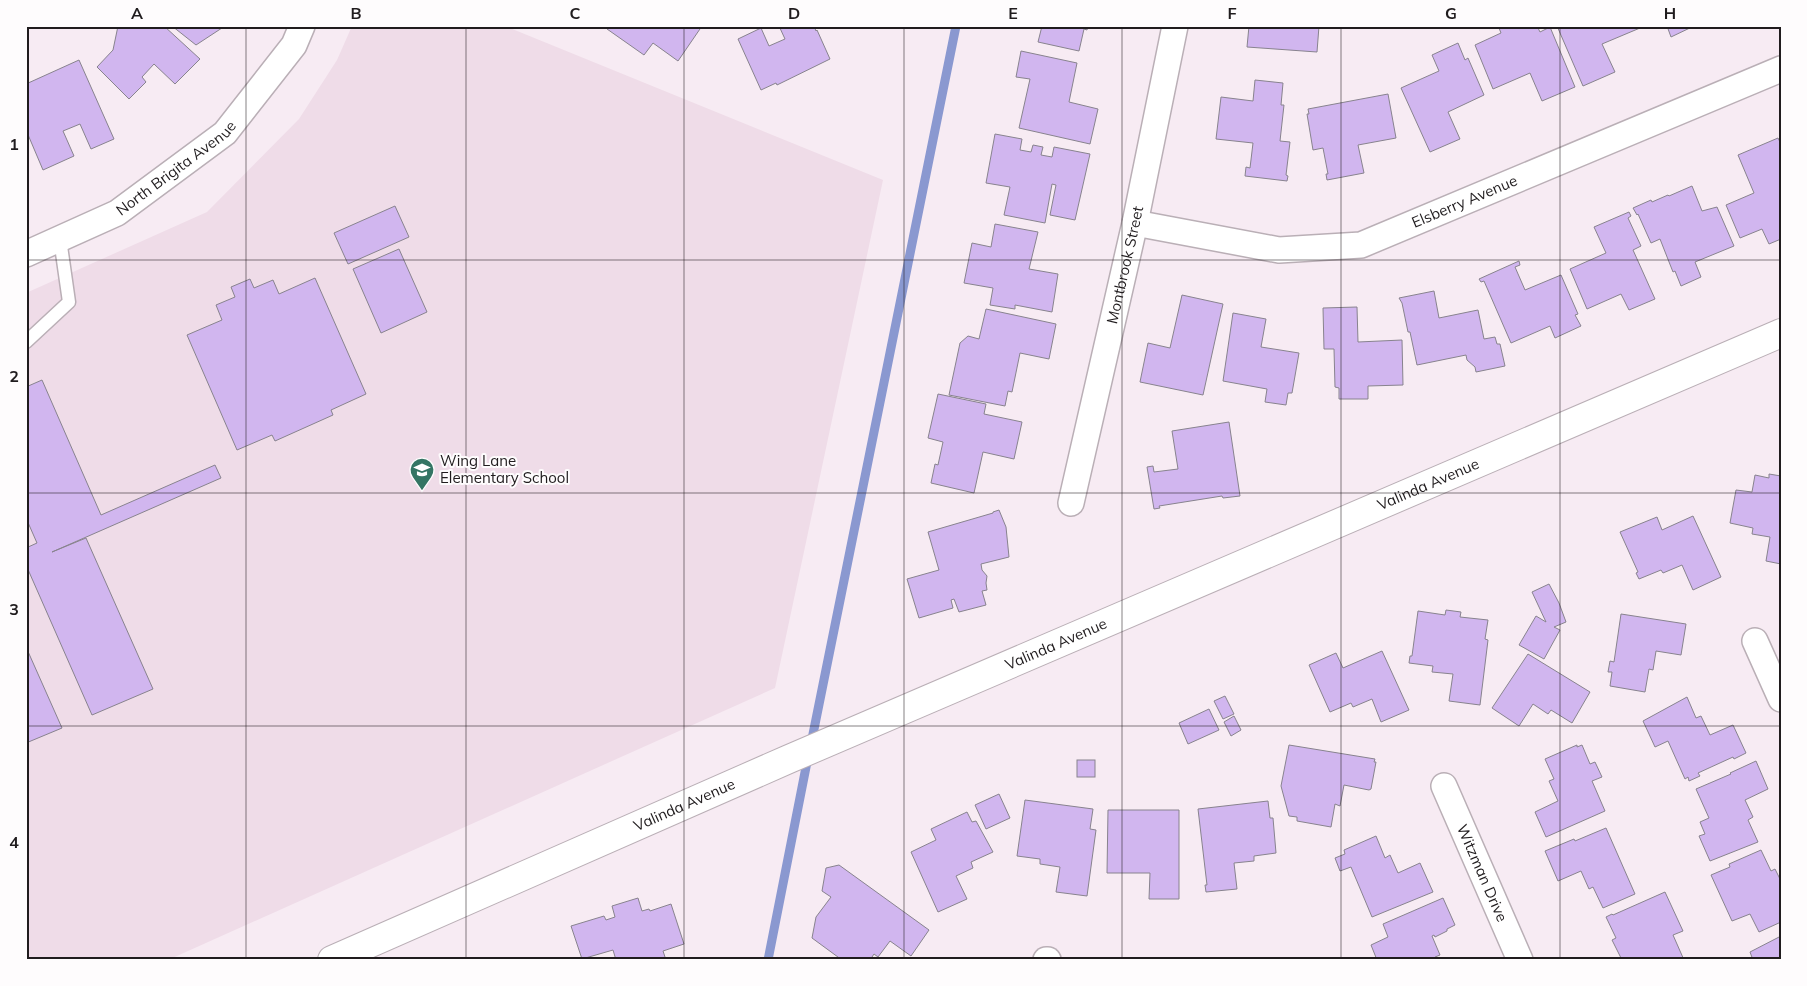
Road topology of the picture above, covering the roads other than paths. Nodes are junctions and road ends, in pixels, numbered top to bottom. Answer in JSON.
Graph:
{"nodes":[{"id":1,"x":1175,"y":26,"type":"edge"},
{"id":2,"x":298,"y":36,"type":"edge"},
{"id":3,"x":1781,"y":69,"type":"edge"},
{"id":4,"x":1135,"y":223,"type":"junction"},
{"id":5,"x":60,"y":238,"type":"junction"},
{"id":6,"x":26,"y":254,"type":"edge"},
{"id":7,"x":1781,"y":333,"type":"edge"},
{"id":8,"x":26,"y":342,"type":"edge"},
{"id":9,"x":1071,"y":503,"type":"dead end"},
{"id":10,"x":1755,"y":641,"type":"dead end"},
{"id":11,"x":1781,"y":699,"type":"edge"},
{"id":12,"x":1444,"y":786,"type":"dead end"},
{"id":13,"x":332,"y":960,"type":"edge"},
{"id":14,"x":1520,"y":960,"type":"edge"}],
"edges":[{"from":1,"to":4,"type":"street","name":"Montbrook Street"},
{"from":2,"to":5,"type":"street","name":"North Brigita Avenue"},
{"from":3,"to":4,"type":"street","name":"Elsberry Avenue"},
{"from":4,"to":9,"type":"street","name":"Montbrook Street"},
{"from":5,"to":6,"type":"street","name":"North Brigita Avenue"},
{"from":5,"to":8,"type":"lane"},
{"from":7,"to":13,"type":"main road","name":"Valinda Avenue"},
{"from":10,"to":11,"type":"street"},
{"from":12,"to":14,"type":"street","name":"Witzman Drive"}]}
